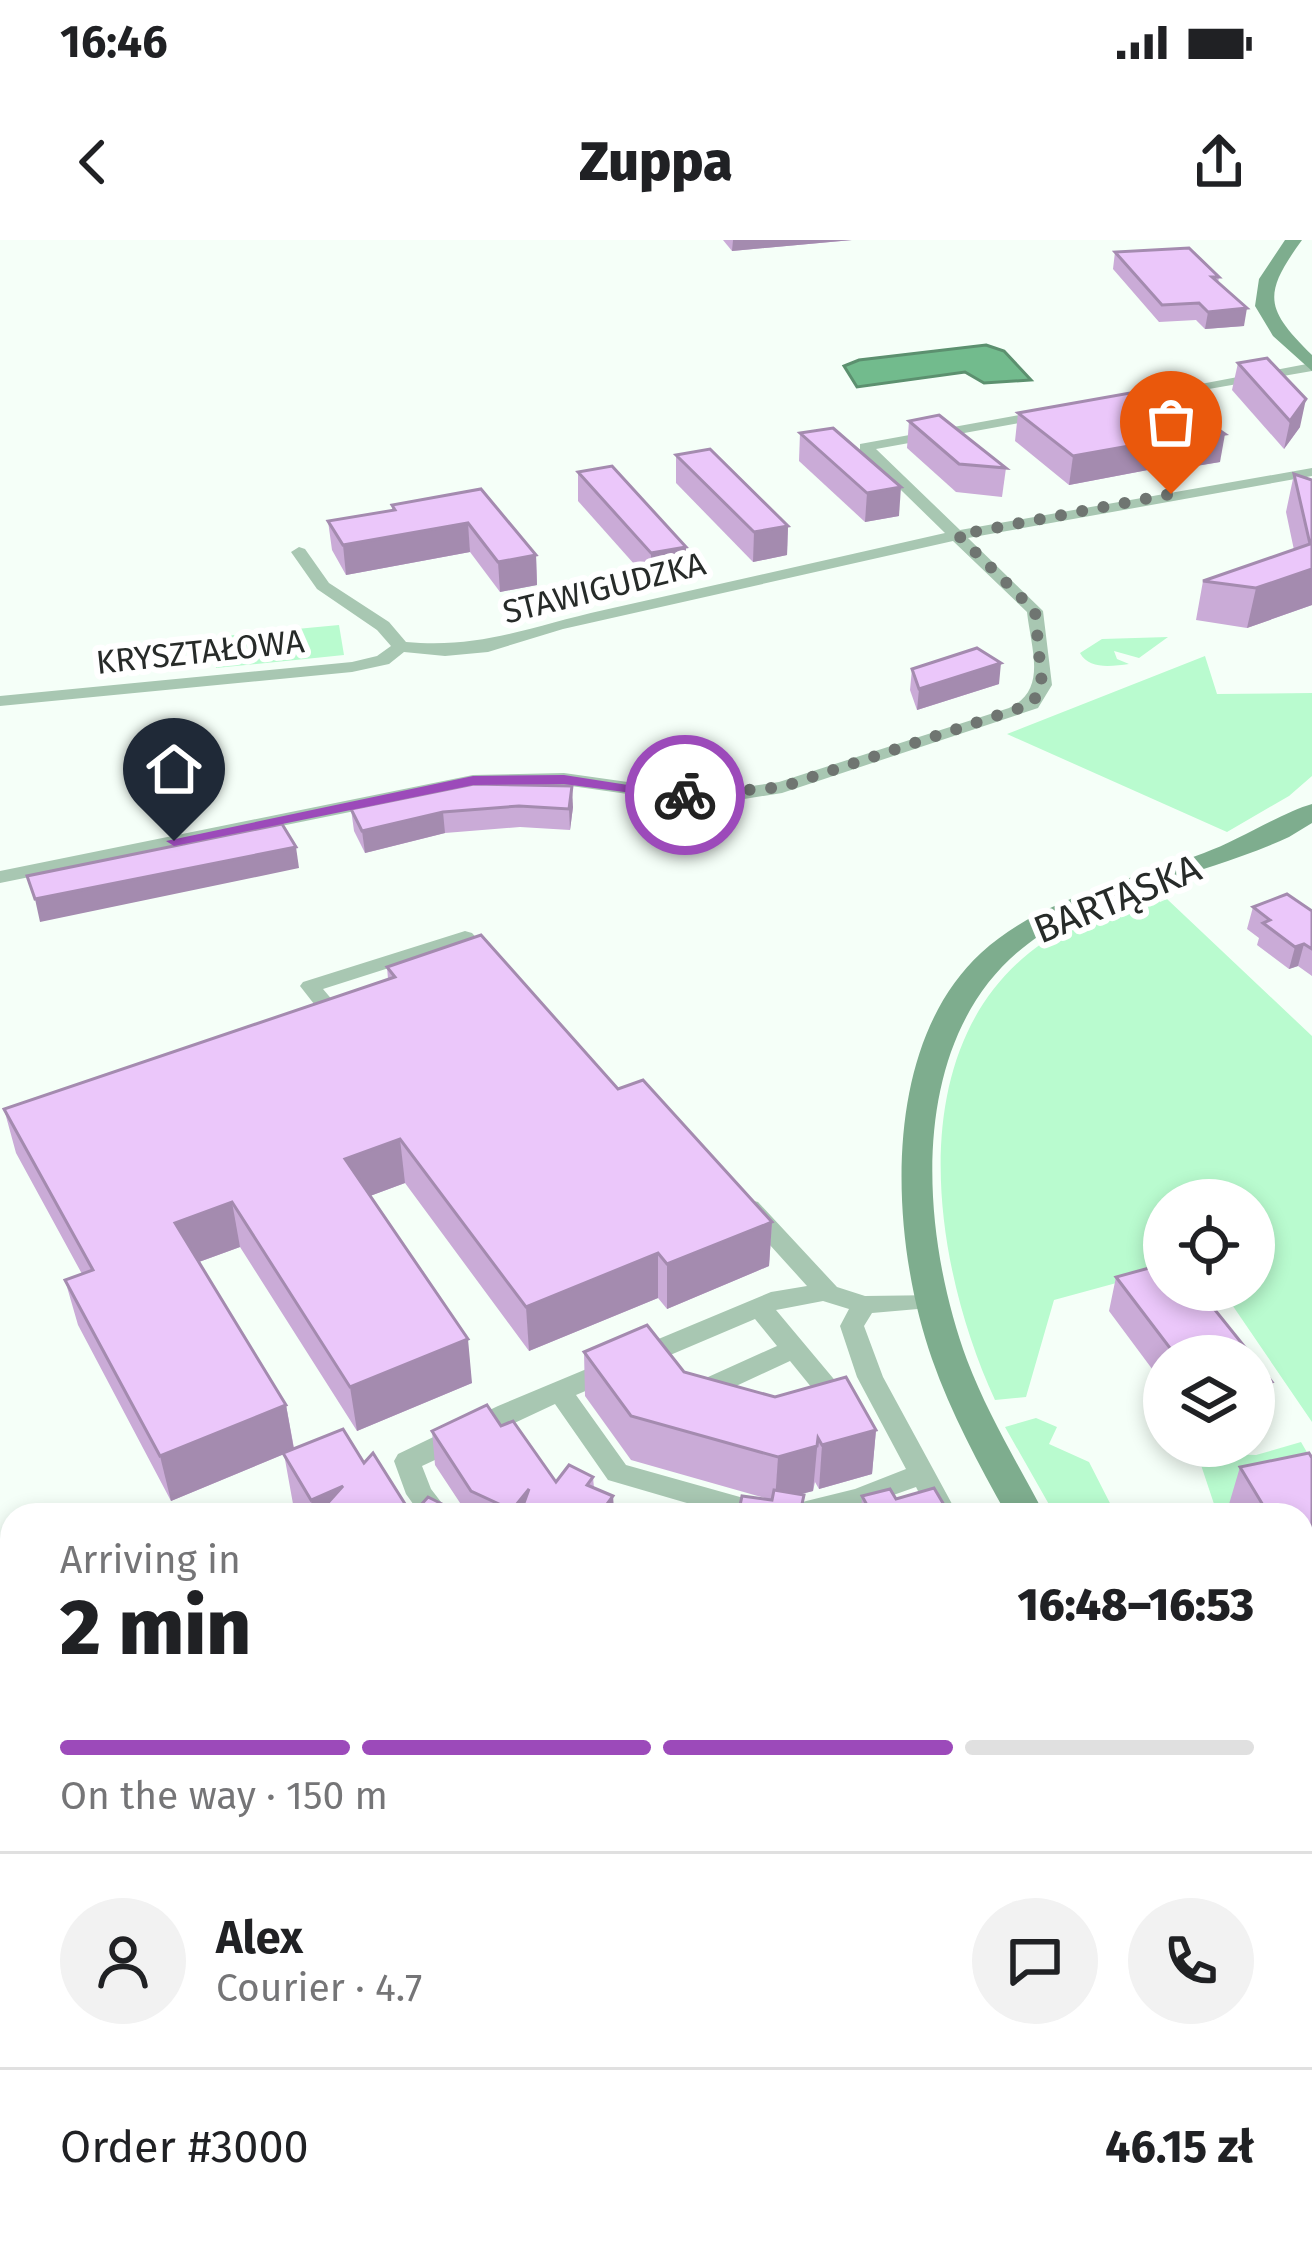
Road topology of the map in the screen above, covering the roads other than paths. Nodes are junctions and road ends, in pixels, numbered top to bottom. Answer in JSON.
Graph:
{"nodes":[{"id":1,"x":1294,"y":240,"type":"edge"},
{"id":2,"x":1312,"y":366,"type":"edge"},
{"id":3,"x":1116,"y":401,"type":"edge"},
{"id":4,"x":1070,"y":410,"type":"edge"},
{"id":5,"x":1312,"y":472,"type":"edge"},
{"id":6,"x":958,"y":535,"type":"junction"},
{"id":7,"x":298,"y":552,"type":"dead end"},
{"id":8,"x":401,"y":647,"type":"junction"},
{"id":9,"x":0,"y":701,"type":"edge"},
{"id":10,"x":1312,"y":812,"type":"edge"},
{"id":11,"x":0,"y":878,"type":"edge"},
{"id":12,"x":510,"y":986,"type":"edge"},
{"id":13,"x":316,"y":1029,"type":"edge"},
{"id":14,"x":739,"y":1195,"type":"edge"},
{"id":15,"x":828,"y":1293,"type":"junction"},
{"id":16,"x":932,"y":1300,"type":"junction"},
{"id":17,"x":864,"y":1305,"type":"junction"},
{"id":18,"x":760,"y":1308,"type":"junction"},
{"id":19,"x":794,"y":1349,"type":"junction"},
{"id":20,"x":561,"y":1393,"type":"junction"},
{"id":21,"x":801,"y":1408,"type":"edge"},
{"id":22,"x":730,"y":1409,"type":"edge"},
{"id":23,"x":921,"y":1474,"type":"junction"},
{"id":24,"x":426,"y":1503,"type":"edge"},
{"id":25,"x":723,"y":1503,"type":"edge"},
{"id":26,"x":843,"y":1503,"type":"edge"},
{"id":27,"x":937,"y":1503,"type":"edge"},
{"id":28,"x":1020,"y":1503,"type":"edge"}],
"edges":[{"from":1,"to":2,"type":"street"},
{"from":2,"to":3,"type":"street"},
{"from":4,"to":6,"type":"street"},
{"from":5,"to":6,"type":"street","name":"STAWIGUDZKA"},
{"from":6,"to":8,"type":"street","name":"STAWIGUDZKA"},
{"from":6,"to":11,"type":"street"},
{"from":7,"to":8,"type":"street"},
{"from":8,"to":9,"type":"street","name":"KRYSZTAŁOWA"},
{"from":10,"to":16,"type":"street","name":"BARTĄSKA"},
{"from":12,"to":13,"type":"street"},
{"from":14,"to":15,"type":"street"},
{"from":15,"to":17,"type":"street"},
{"from":15,"to":18,"type":"street"},
{"from":16,"to":17,"type":"street"},
{"from":16,"to":28,"type":"street","name":"BARTĄSKA"},
{"from":17,"to":23,"type":"street"},
{"from":18,"to":19,"type":"street"},
{"from":18,"to":20,"type":"street"},
{"from":19,"to":21,"type":"street"},
{"from":19,"to":22,"type":"street"},
{"from":20,"to":24,"type":"street"},
{"from":20,"to":25,"type":"street"},
{"from":23,"to":26,"type":"street"},
{"from":23,"to":27,"type":"street"}]}
